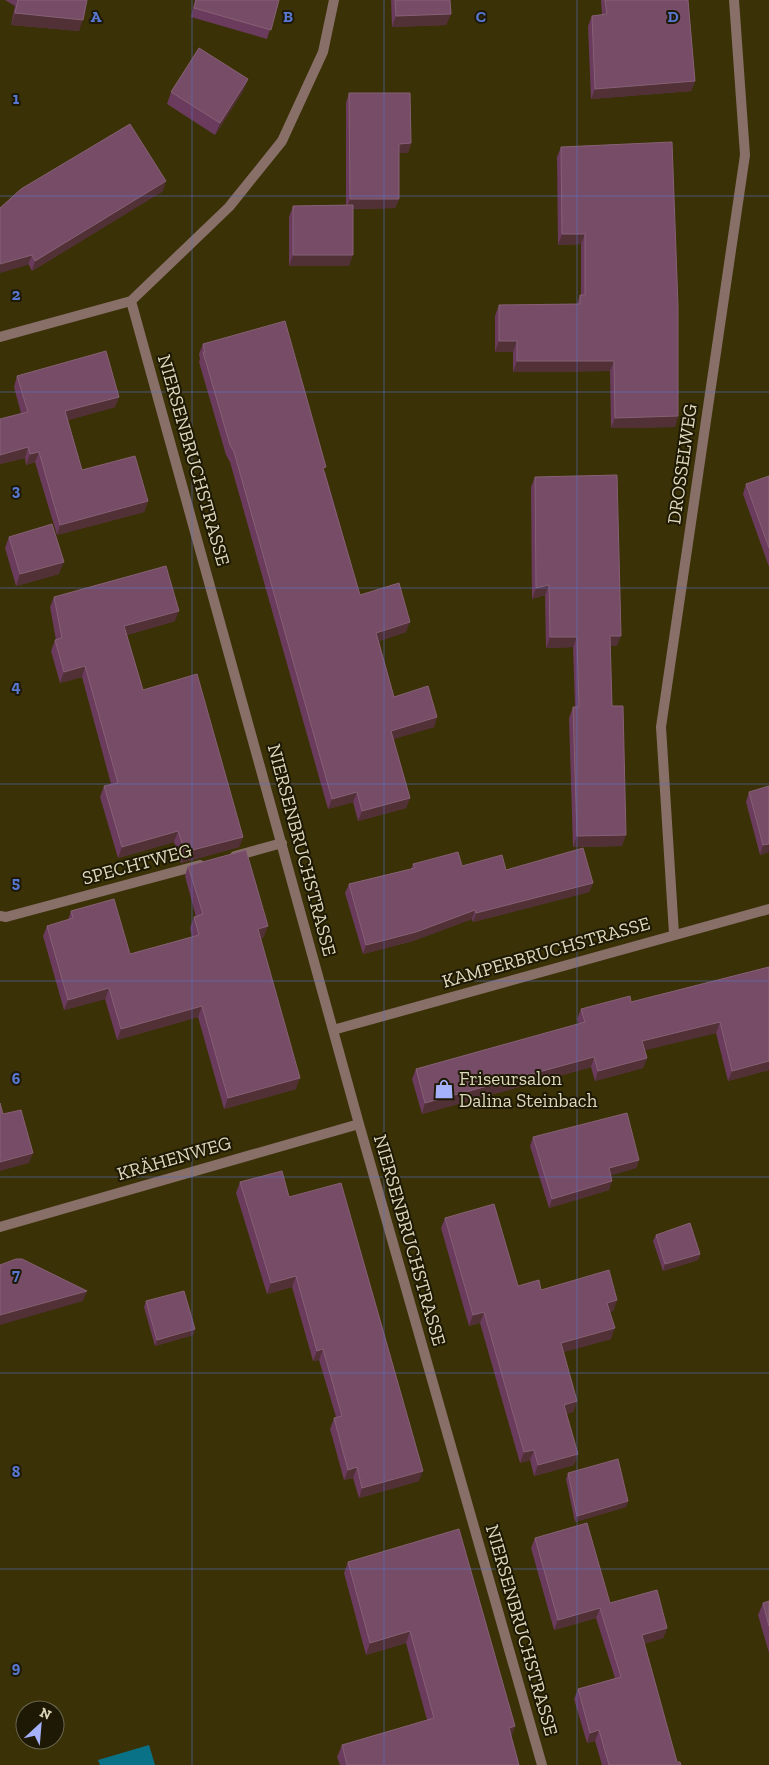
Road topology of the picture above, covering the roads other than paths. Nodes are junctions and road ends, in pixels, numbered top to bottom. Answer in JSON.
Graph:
{"nodes":[{"id":1,"x":334,"y":0,"type":"edge"},
{"id":2,"x":734,"y":0,"type":"edge"},
{"id":3,"x":132,"y":301,"type":"junction"},
{"id":4,"x":0,"y":337,"type":"edge"},
{"id":5,"x":282,"y":843,"type":"junction"},
{"id":6,"x":225,"y":858,"type":"edge"},
{"id":7,"x":206,"y":864,"type":"edge"},
{"id":8,"x":769,"y":909,"type":"edge"},
{"id":9,"x":0,"y":916,"type":"edge"},
{"id":10,"x":674,"y":934,"type":"junction"},
{"id":11,"x":333,"y":1030,"type":"junction"},
{"id":12,"x":359,"y":1124,"type":"junction"},
{"id":13,"x":0,"y":1227,"type":"edge"},
{"id":14,"x":542,"y":1765,"type":"edge"}],
"edges":[{"from":1,"to":3,"type":"street"},
{"from":2,"to":10,"type":"street","name":"DROSSELWEG"},
{"from":3,"to":4,"type":"street"},
{"from":3,"to":5,"type":"street","name":"NIERSENBRUCHSTRASSE"},
{"from":5,"to":6,"type":"street"},
{"from":5,"to":11,"type":"street","name":"NIERSENBRUCHSTRASSE"},
{"from":7,"to":9,"type":"street","name":"SPECHTWEG"},
{"from":8,"to":10,"type":"street","name":"KAMPERBRUCHSTRASSE"},
{"from":10,"to":11,"type":"street","name":"KAMPERBRUCHSTRASSE"},
{"from":11,"to":12,"type":"street","name":"NIERSENBRUCHSTRASSE"},
{"from":12,"to":13,"type":"street","name":"KRÄHENWEG"},
{"from":12,"to":14,"type":"street","name":"NIERSENBRUCHSTRASSE"}]}
